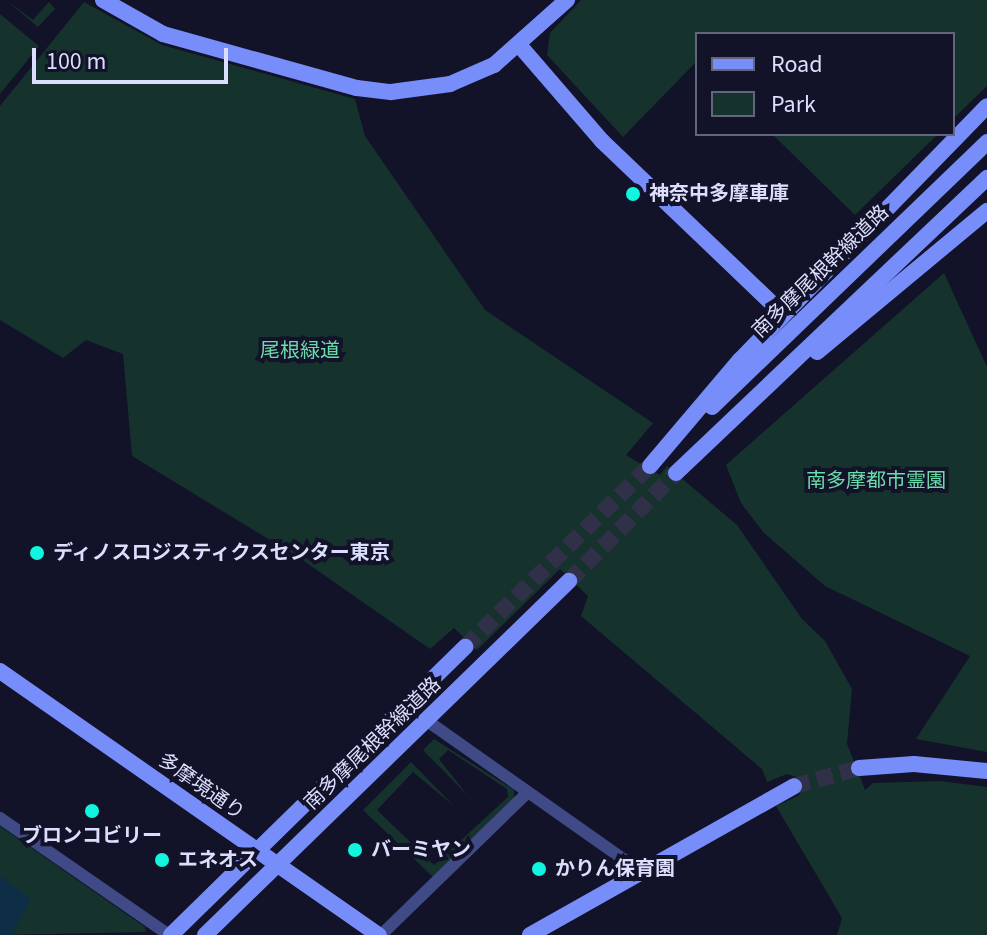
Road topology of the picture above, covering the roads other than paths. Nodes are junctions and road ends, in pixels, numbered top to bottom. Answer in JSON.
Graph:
{"nodes":[{"id":1,"x":103,"y":0,"type":"edge"},
{"id":2,"x":567,"y":0,"type":"edge"},
{"id":3,"x":520,"y":46,"type":"junction"},
{"id":4,"x":987,"y":106,"type":"edge"},
{"id":5,"x":987,"y":142,"type":"edge"},
{"id":6,"x":987,"y":178,"type":"edge"},
{"id":7,"x":987,"y":211,"type":"edge"},
{"id":8,"x":783,"y":314,"type":"junction"},
{"id":9,"x":714,"y":437,"type":"junction"},
{"id":10,"x":676,"y":473,"type":"tunnel mouth"},
{"id":11,"x":569,"y":581,"type":"tunnel mouth"},
{"id":12,"x":465,"y":647,"type":"tunnel mouth"},
{"id":13,"x":0,"y":671,"type":"edge"},
{"id":14,"x":426,"y":720,"type":"junction"},
{"id":15,"x":859,"y":768,"type":"tunnel mouth"},
{"id":16,"x":987,"y":771,"type":"edge"},
{"id":17,"x":794,"y":786,"type":"tunnel mouth"},
{"id":18,"x":528,"y":792,"type":"junction"},
{"id":19,"x":0,"y":818,"type":"edge"},
{"id":20,"x":258,"y":850,"type":"junction"},
{"id":21,"x":278,"y":865,"type":"junction"},
{"id":22,"x":640,"y":871,"type":"junction"},
{"id":23,"x":170,"y":935,"type":"edge"},
{"id":24,"x":205,"y":935,"type":"edge"},
{"id":25,"x":380,"y":935,"type":"edge"},
{"id":26,"x":530,"y":935,"type":"edge"}],
"edges":[{"from":1,"to":3,"type":"main road"},
{"from":2,"to":3,"type":"main road"},
{"from":3,"to":8,"type":"main road"},
{"from":4,"to":8,"type":"main road"},
{"from":5,"to":8,"type":"main road","name":"南多摩尾根幹線道路"},
{"from":6,"to":9,"type":"main road"},
{"from":7,"to":9,"type":"main road"},
{"from":9,"to":10,"type":"main road"},
{"from":11,"to":14,"type":"main road","name":"南多摩尾根幹線道路"},
{"from":12,"to":20,"type":"main road","name":"南多摩尾根幹線道路"},
{"from":13,"to":20,"type":"main road","name":"多摩境通り"},
{"from":14,"to":18,"type":"street"},
{"from":14,"to":21,"type":"main road","name":"南多摩尾根幹線道路"},
{"from":15,"to":16,"type":"main road"},
{"from":17,"to":22,"type":"main road"},
{"from":18,"to":22,"type":"street"},
{"from":18,"to":25,"type":"street"},
{"from":19,"to":23,"type":"street"},
{"from":20,"to":21,"type":"main road","name":"多摩境通り"},
{"from":20,"to":23,"type":"main road","name":"南多摩尾根幹線道路"},
{"from":21,"to":24,"type":"main road","name":"南多摩尾根幹線道路"},
{"from":21,"to":25,"type":"main road","name":"多摩境通り"},
{"from":22,"to":26,"type":"main road"}]}
